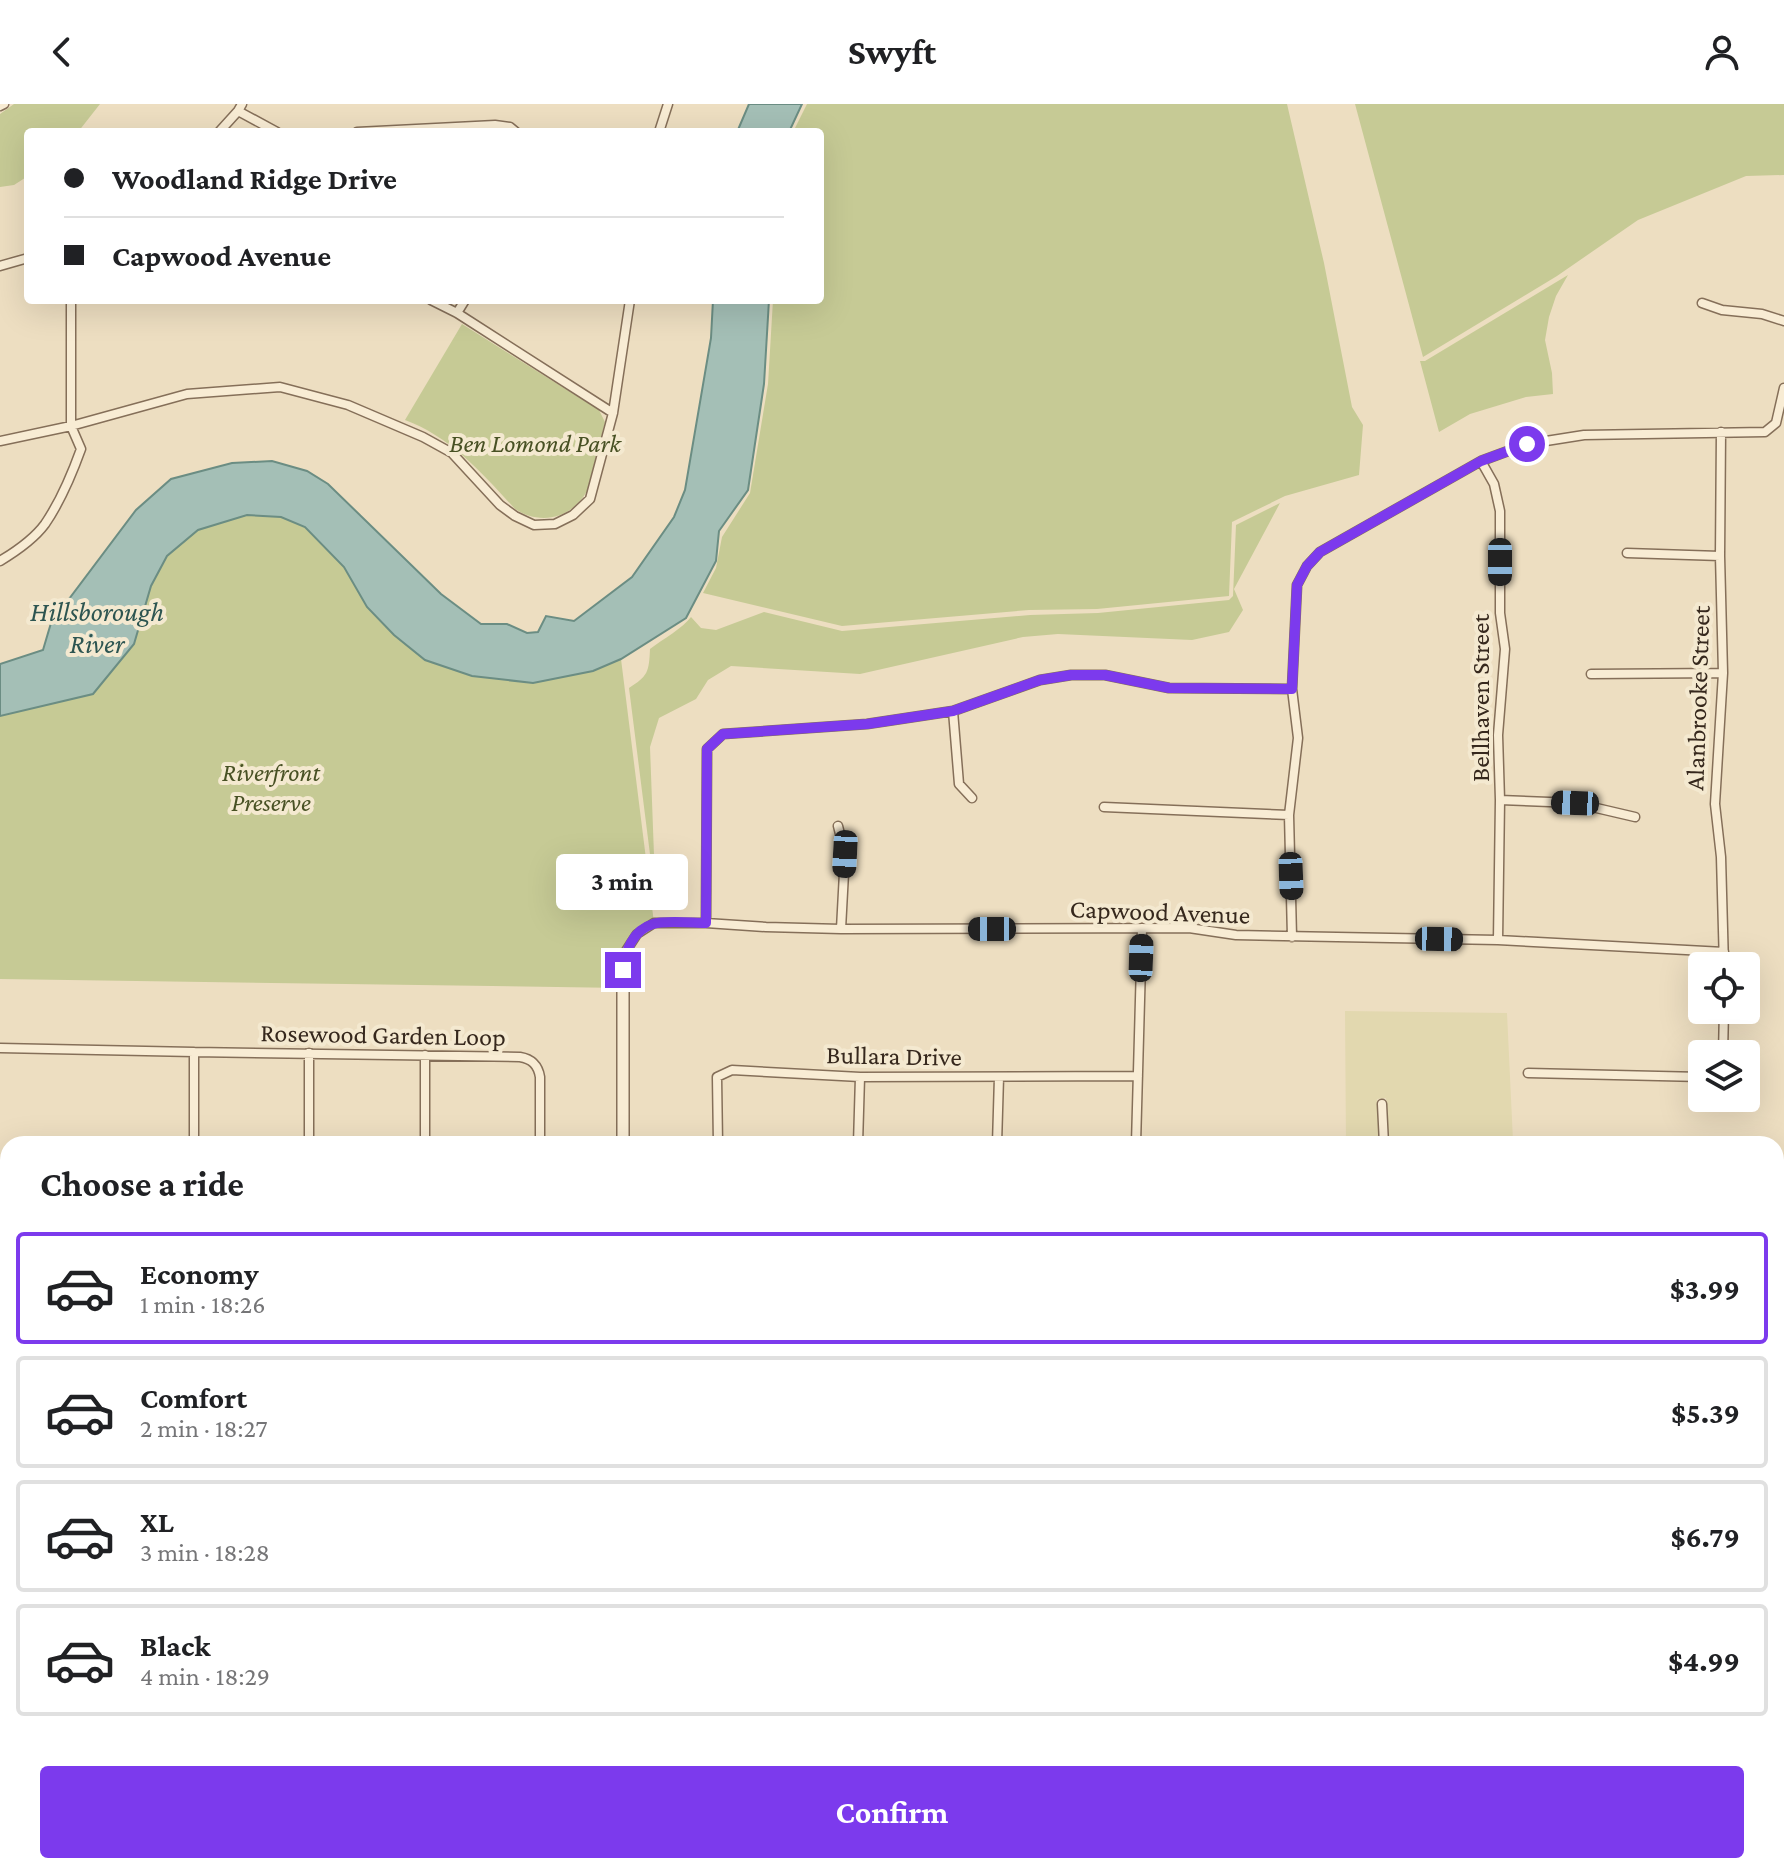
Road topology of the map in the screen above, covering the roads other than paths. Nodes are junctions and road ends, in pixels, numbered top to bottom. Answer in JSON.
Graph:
{"nodes":[{"id":1,"x":668,"y":104,"type":"edge"},
{"id":2,"x":240,"y":107,"type":"edge"},
{"id":3,"x":222,"y":128,"type":"edge"},
{"id":4,"x":271,"y":128,"type":"edge"},
{"id":5,"x":436,"y":128,"type":"edge"},
{"id":6,"x":511,"y":128,"type":"edge"},
{"id":7,"x":660,"y":128,"type":"edge"},
{"id":8,"x":24,"y":259,"type":"edge"},
{"id":9,"x":0,"y":266,"type":"edge"},
{"id":10,"x":1702,"y":303,"type":"dead end"},
{"id":11,"x":71,"y":304,"type":"edge"},
{"id":12,"x":439,"y":304,"type":"edge"},
{"id":13,"x":463,"y":304,"type":"edge"},
{"id":14,"x":629,"y":304,"type":"edge"},
{"id":15,"x":457,"y":313,"type":"junction"},
{"id":16,"x":1784,"y":321,"type":"edge"},
{"id":17,"x":1784,"y":388,"type":"edge"},
{"id":18,"x":613,"y":413,"type":"junction"},
{"id":19,"x":71,"y":426,"type":"junction"},
{"id":20,"x":1721,"y":432,"type":"junction"},
{"id":21,"x":0,"y":441,"type":"edge"},
{"id":22,"x":1481,"y":461,"type":"junction"},
{"id":23,"x":1627,"y":553,"type":"dead end"},
{"id":24,"x":1720,"y":556,"type":"junction"},
{"id":25,"x":0,"y":561,"type":"edge"},
{"id":26,"x":1723,"y":673,"type":"junction"},
{"id":27,"x":1591,"y":674,"type":"dead end"},
{"id":28,"x":1292,"y":689,"type":"junction"},
{"id":29,"x":953,"y":711,"type":"junction"},
{"id":30,"x":972,"y":798,"type":"dead end"},
{"id":31,"x":1500,"y":800,"type":"junction"},
{"id":32,"x":1104,"y":807,"type":"dead end"},
{"id":33,"x":1289,"y":815,"type":"junction"},
{"id":34,"x":1635,"y":817,"type":"dead end"},
{"id":35,"x":838,"y":826,"type":"dead end"},
{"id":36,"x":706,"y":923,"type":"junction"},
{"id":37,"x":1142,"y":928,"type":"junction"},
{"id":38,"x":841,"y":929,"type":"junction"},
{"id":39,"x":1292,"y":937,"type":"junction"},
{"id":40,"x":1498,"y":940,"type":"junction"},
{"id":41,"x":1724,"y":952,"type":"joint"},
{"id":42,"x":623,"y":970,"type":"joint"},
{"id":43,"x":0,"y":1048,"type":"edge"},
{"id":44,"x":194,"y":1052,"type":"junction"},
{"id":45,"x":309,"y":1053,"type":"junction"},
{"id":46,"x":425,"y":1055,"type":"junction"},
{"id":47,"x":1528,"y":1073,"type":"dead end"},
{"id":48,"x":1138,"y":1076,"type":"junction"},
{"id":49,"x":860,"y":1077,"type":"junction"},
{"id":50,"x":999,"y":1077,"type":"junction"},
{"id":51,"x":1688,"y":1077,"type":"edge"},
{"id":52,"x":1382,"y":1104,"type":"dead end"},
{"id":53,"x":194,"y":1136,"type":"edge"},
{"id":54,"x":309,"y":1136,"type":"edge"},
{"id":55,"x":425,"y":1136,"type":"edge"},
{"id":56,"x":540,"y":1136,"type":"edge"},
{"id":57,"x":623,"y":1136,"type":"edge"},
{"id":58,"x":718,"y":1136,"type":"edge"},
{"id":59,"x":858,"y":1136,"type":"edge"},
{"id":60,"x":997,"y":1136,"type":"edge"},
{"id":61,"x":1136,"y":1136,"type":"edge"},
{"id":62,"x":1384,"y":1136,"type":"edge"}],
"edges":[{"from":1,"to":7,"type":"street"},
{"from":2,"to":3,"type":"street"},
{"from":2,"to":4,"type":"street"},
{"from":5,"to":6,"type":"street"},
{"from":8,"to":9,"type":"street"},
{"from":10,"to":16,"type":"street"},
{"from":11,"to":19,"type":"street"},
{"from":12,"to":15,"type":"street"},
{"from":13,"to":15,"type":"street"},
{"from":14,"to":18,"type":"street"},
{"from":15,"to":18,"type":"street"},
{"from":17,"to":20,"type":"street"},
{"from":18,"to":19,"type":"street"},
{"from":19,"to":21,"type":"street"},
{"from":19,"to":25,"type":"street"},
{"from":20,"to":22,"type":"street"},
{"from":20,"to":24,"type":"street","name":"Alanbrooke Street"},
{"from":22,"to":28,"type":"street"},
{"from":22,"to":31,"type":"street","name":"Bellhaven Street"},
{"from":23,"to":24,"type":"street"},
{"from":24,"to":26,"type":"street","name":"Alanbrooke Street"},
{"from":26,"to":27,"type":"street"},
{"from":26,"to":41,"type":"street","name":"Alanbrooke Street"},
{"from":28,"to":29,"type":"street"},
{"from":28,"to":33,"type":"street"},
{"from":29,"to":30,"type":"street"},
{"from":29,"to":36,"type":"street"},
{"from":31,"to":34,"type":"street"},
{"from":31,"to":40,"type":"street","name":"Bellhaven Street"},
{"from":32,"to":33,"type":"street"},
{"from":33,"to":39,"type":"street"},
{"from":35,"to":38,"type":"street"},
{"from":36,"to":38,"type":"street","name":"Capwood Avenue"},
{"from":36,"to":42,"type":"street","name":"Capwood Avenue"},
{"from":37,"to":38,"type":"street","name":"Capwood Avenue"},
{"from":37,"to":39,"type":"street","name":"Capwood Avenue"},
{"from":37,"to":48,"type":"street"},
{"from":39,"to":40,"type":"street","name":"Capwood Avenue"},
{"from":40,"to":41,"type":"street","name":"Capwood Avenue"},
{"from":42,"to":57,"type":"street"},
{"from":43,"to":44,"type":"street","name":"Rosewood Garden Loop"},
{"from":44,"to":45,"type":"street","name":"Rosewood Garden Loop"},
{"from":44,"to":53,"type":"street"},
{"from":45,"to":46,"type":"street","name":"Rosewood Garden Loop"},
{"from":45,"to":54,"type":"street"},
{"from":46,"to":55,"type":"street"},
{"from":46,"to":56,"type":"street","name":"Rosewood Garden Loop"},
{"from":47,"to":51,"type":"street"},
{"from":48,"to":50,"type":"street","name":"Bullara Drive"},
{"from":48,"to":61,"type":"street"},
{"from":49,"to":50,"type":"street","name":"Bullara Drive"},
{"from":49,"to":58,"type":"street","name":"Bullara Drive"},
{"from":49,"to":59,"type":"street"},
{"from":50,"to":60,"type":"street"},
{"from":52,"to":62,"type":"street"}]}
